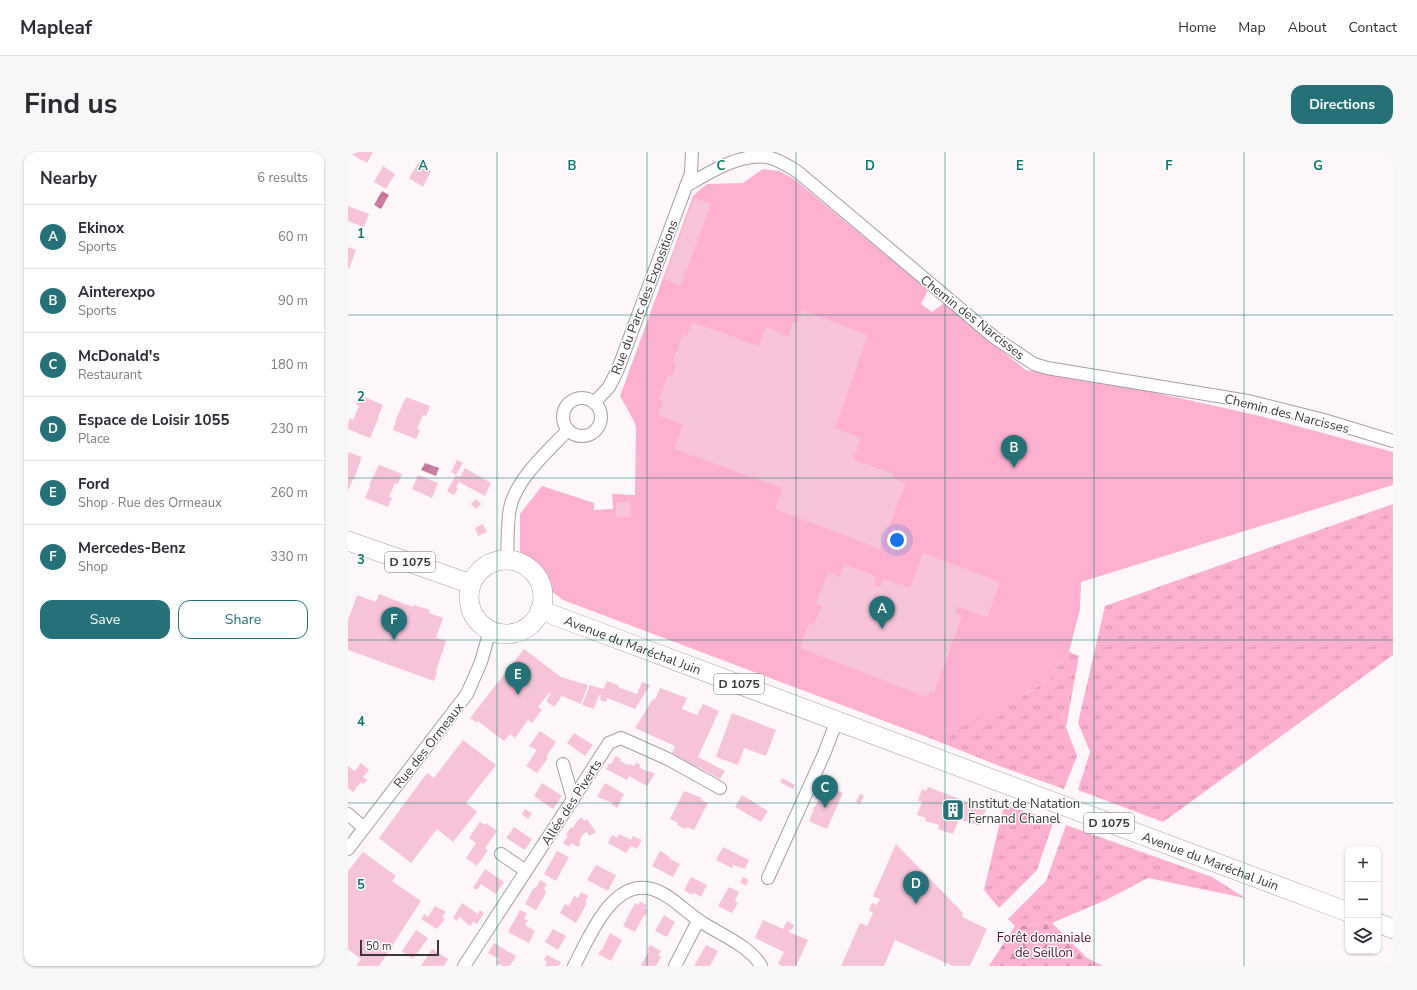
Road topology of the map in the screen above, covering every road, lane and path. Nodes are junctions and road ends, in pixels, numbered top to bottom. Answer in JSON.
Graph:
{"nodes":[{"id":1,"x":692,"y":152,"type":"edge"},
{"id":2,"x":686,"y":186,"type":"junction"},
{"id":3,"x":594,"y":403,"type":"junction"},
{"id":4,"x":568,"y":430,"type":"junction"},
{"id":5,"x":1393,"y":441,"type":"edge"},
{"id":6,"x":348,"y":541,"type":"edge"},
{"id":7,"x":508,"y":560,"type":"junction"},
{"id":8,"x":471,"y":584,"type":"junction"},
{"id":9,"x":540,"y":610,"type":"junction"},
{"id":10,"x":490,"y":630,"type":"junction"},
{"id":11,"x":837,"y":720,"type":"junction"},
{"id":12,"x":563,"y":764,"type":"dead end"},
{"id":13,"x":720,"y":788,"type":"dead end"},
{"id":14,"x":574,"y":799,"type":"junction"},
{"id":15,"x":348,"y":814,"type":"edge"},
{"id":16,"x":364,"y":828,"type":"junction"},
{"id":17,"x":348,"y":849,"type":"edge"},
{"id":18,"x":501,"y":854,"type":"dead end"},
{"id":19,"x":526,"y":871,"type":"junction"},
{"id":20,"x":768,"y":878,"type":"dead end"},
{"id":21,"x":1345,"y":911,"type":"edge"},
{"id":22,"x":698,"y":921,"type":"junction"},
{"id":23,"x":1381,"y":925,"type":"edge"},
{"id":24,"x":1393,"y":929,"type":"edge"},
{"id":25,"x":464,"y":966,"type":"edge"},
{"id":26,"x":574,"y":966,"type":"edge"},
{"id":27,"x":675,"y":966,"type":"edge"},
{"id":28,"x":761,"y":966,"type":"edge"}],
"edges":[{"from":1,"to":2,"type":"street","name":"Rue du Parc des Expositions"},
{"from":2,"to":3,"type":"street","name":"Rue du Parc des Expositions"},
{"from":2,"to":5,"type":"street","name":"Chemin des Narcisses"},
{"from":3,"to":4,"type":"street"},
{"from":3,"to":4,"type":"street"},
{"from":4,"to":7,"type":"street"},
{"from":6,"to":8,"type":"main road","number":"D 1075"},
{"from":7,"to":8,"type":"main road"},
{"from":7,"to":9,"type":"main road"},
{"from":8,"to":10,"type":"main road"},
{"from":9,"to":10,"type":"main road"},
{"from":9,"to":11,"type":"main road","name":"Avenue du Maréchal Juin","number":"D 1075"},
{"from":10,"to":16,"type":"street","name":"Rue des Ormeaux"},
{"from":11,"to":20,"type":"street"},
{"from":11,"to":21,"type":"main road","name":"Avenue du Maréchal Juin","number":"D 1075"},
{"from":12,"to":14,"type":"street"},
{"from":13,"to":14,"type":"street","name":"Allée des Piverts"},
{"from":14,"to":19,"type":"street","name":"Allée des Piverts"},
{"from":15,"to":16,"type":"street"},
{"from":16,"to":17,"type":"street","name":"Rue des Ormeaux"},
{"from":18,"to":19,"type":"street"},
{"from":19,"to":25,"type":"street","name":"Allée des Piverts"},
{"from":22,"to":26,"type":"street"},
{"from":22,"to":27,"type":"street"},
{"from":22,"to":28,"type":"street"},
{"from":23,"to":24,"type":"main road"}]}
